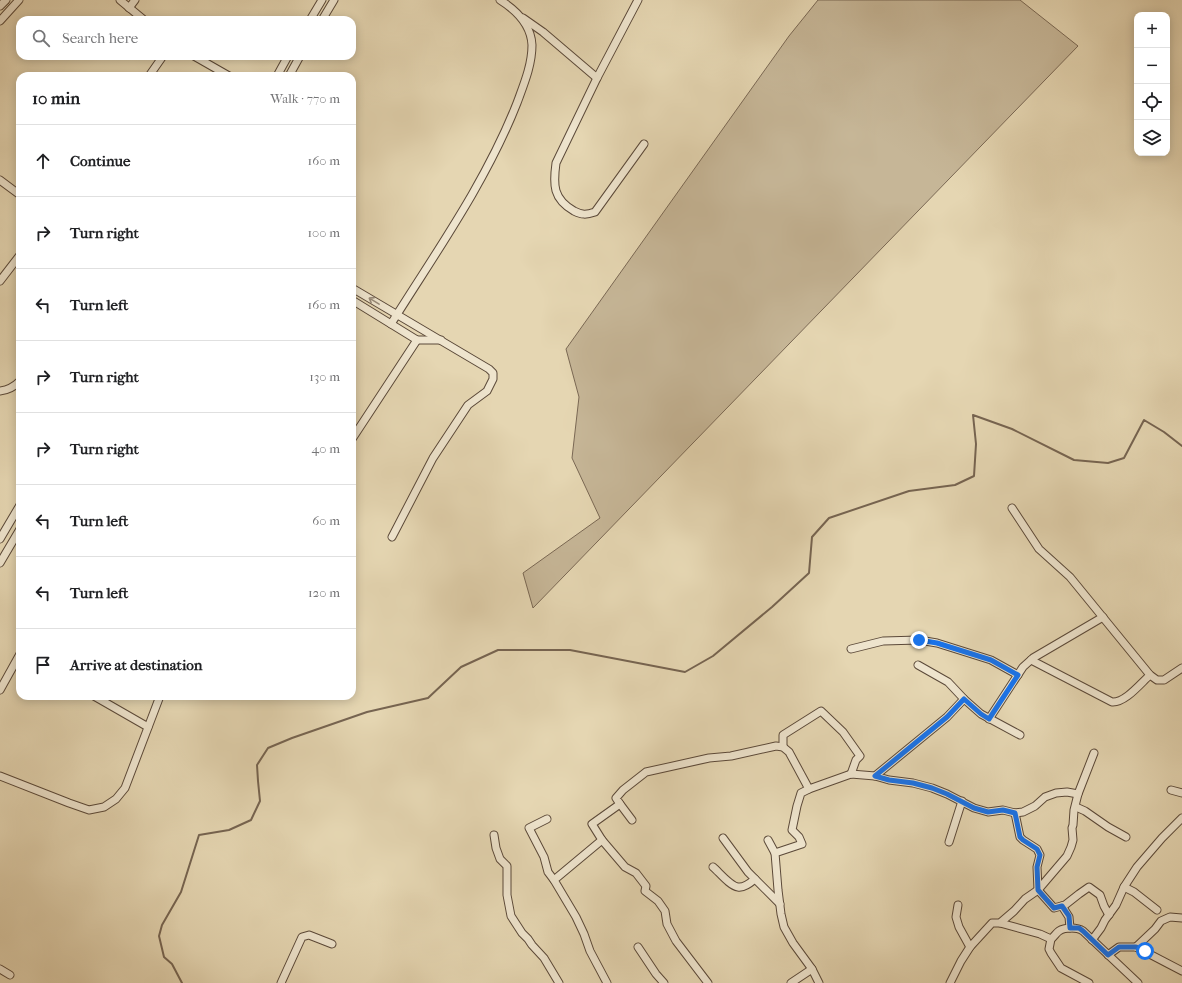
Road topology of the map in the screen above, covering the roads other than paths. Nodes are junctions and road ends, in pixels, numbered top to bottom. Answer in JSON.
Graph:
{"nodes":[{"id":1,"x":6,"y":0,"type":"edge"},
{"id":2,"x":19,"y":0,"type":"edge"},
{"id":3,"x":120,"y":0,"type":"edge"},
{"id":4,"x":135,"y":0,"type":"edge"},
{"id":5,"x":322,"y":0,"type":"edge"},
{"id":6,"x":334,"y":0,"type":"edge"},
{"id":7,"x":500,"y":0,"type":"edge"},
{"id":8,"x":638,"y":0,"type":"edge"},
{"id":9,"x":512,"y":3,"type":"edge"},
{"id":10,"x":0,"y":6,"type":"edge"},
{"id":11,"x":129,"y":8,"type":"junction"},
{"id":12,"x":139,"y":16,"type":"edge"},
{"id":13,"x":312,"y":16,"type":"edge"},
{"id":14,"x":324,"y":16,"type":"edge"},
{"id":15,"x":521,"y":17,"type":"junction"},
{"id":16,"x":0,"y":21,"type":"edge"},
{"id":17,"x":160,"y":60,"type":"edge"},
{"id":18,"x":201,"y":60,"type":"edge"},
{"id":19,"x":286,"y":60,"type":"edge"},
{"id":20,"x":298,"y":60,"type":"edge"},
{"id":21,"x":152,"y":72,"type":"edge"},
{"id":22,"x":222,"y":72,"type":"edge"},
{"id":23,"x":278,"y":72,"type":"edge"},
{"id":24,"x":290,"y":72,"type":"edge"},
{"id":25,"x":597,"y":78,"type":"junction"},
{"id":26,"x":644,"y":144,"type":"dead end"},
{"id":27,"x":0,"y":180,"type":"edge"},
{"id":28,"x":16,"y":192,"type":"edge"},
{"id":29,"x":16,"y":265,"type":"edge"},
{"id":30,"x":0,"y":281,"type":"edge"},
{"id":31,"x":356,"y":290,"type":"edge"},
{"id":32,"x":356,"y":302,"type":"edge"},
{"id":33,"x":396,"y":315,"type":"junction"},
{"id":34,"x":391,"y":324,"type":"junction"},
{"id":35,"x":417,"y":340,"type":"junction"},
{"id":36,"x":441,"y":340,"type":"junction"},
{"id":37,"x":16,"y":384,"type":"edge"},
{"id":38,"x":0,"y":391,"type":"edge"},
{"id":39,"x":356,"y":433,"type":"edge"},
{"id":40,"x":1012,"y":508,"type":"dead end"},
{"id":41,"x":16,"y":512,"type":"edge"},
{"id":42,"x":16,"y":537,"type":"edge"},
{"id":43,"x":392,"y":537,"type":"dead end"},
{"id":44,"x":0,"y":539,"type":"edge"},
{"id":45,"x":0,"y":563,"type":"edge"},
{"id":46,"x":1103,"y":617,"type":"junction"},
{"id":47,"x":851,"y":649,"type":"dead end"},
{"id":48,"x":1031,"y":660,"type":"junction"},
{"id":49,"x":16,"y":663,"type":"edge"},
{"id":50,"x":918,"y":665,"type":"dead end"},
{"id":51,"x":1182,"y":668,"type":"edge"},
{"id":52,"x":1018,"y":675,"type":"junction"},
{"id":53,"x":1150,"y":675,"type":"junction"},
{"id":54,"x":0,"y":690,"type":"edge"},
{"id":55,"x":964,"y":699,"type":"junction"},
{"id":56,"x":101,"y":700,"type":"edge"},
{"id":57,"x":158,"y":700,"type":"edge"},
{"id":58,"x":989,"y":719,"type":"junction"},
{"id":59,"x":148,"y":727,"type":"junction"},
{"id":60,"x":1020,"y":735,"type":"dead end"},
{"id":61,"x":783,"y":747,"type":"junction"},
{"id":62,"x":1094,"y":753,"type":"dead end"},
{"id":63,"x":851,"y":774,"type":"junction"},
{"id":64,"x":0,"y":776,"type":"edge"},
{"id":65,"x":875,"y":776,"type":"junction"},
{"id":66,"x":809,"y":789,"type":"junction"},
{"id":67,"x":1171,"y":790,"type":"dead end"},
{"id":68,"x":1182,"y":793,"type":"edge"},
{"id":69,"x":1078,"y":794,"type":"junction"},
{"id":70,"x":962,"y":801,"type":"junction"},
{"id":71,"x":620,"y":804,"type":"junction"},
{"id":72,"x":1076,"y":807,"type":"junction"},
{"id":73,"x":1015,"y":813,"type":"junction"},
{"id":74,"x":1182,"y":818,"type":"edge"},
{"id":75,"x":547,"y":819,"type":"dead end"},
{"id":76,"x":632,"y":820,"type":"dead end"},
{"id":77,"x":494,"y":835,"type":"dead end"},
{"id":78,"x":1126,"y":837,"type":"dead end"},
{"id":79,"x":723,"y":838,"type":"dead end"},
{"id":80,"x":602,"y":840,"type":"junction"},
{"id":81,"x":768,"y":840,"type":"dead end"},
{"id":82,"x":949,"y":842,"type":"dead end"},
{"id":83,"x":775,"y":853,"type":"junction"},
{"id":84,"x":713,"y":866,"type":"dead end"},
{"id":85,"x":755,"y":879,"type":"junction"},
{"id":86,"x":554,"y":880,"type":"junction"},
{"id":87,"x":1124,"y":887,"type":"junction"},
{"id":88,"x":1038,"y":890,"type":"junction"},
{"id":89,"x":780,"y":904,"type":"junction"},
{"id":90,"x":958,"y":905,"type":"dead end"},
{"id":91,"x":1062,"y":906,"type":"junction"},
{"id":92,"x":1157,"y":910,"type":"dead end"},
{"id":93,"x":1109,"y":915,"type":"junction"},
{"id":94,"x":1182,"y":918,"type":"edge"},
{"id":95,"x":1000,"y":923,"type":"junction"},
{"id":96,"x":1070,"y":928,"type":"junction"},
{"id":97,"x":1052,"y":939,"type":"junction"},
{"id":98,"x":1092,"y":940,"type":"junction"},
{"id":99,"x":332,"y":944,"type":"dead end"},
{"id":100,"x":638,"y":946,"type":"dead end"},
{"id":101,"x":970,"y":947,"type":"junction"},
{"id":102,"x":1136,"y":947,"type":"junction"},
{"id":103,"x":1108,"y":955,"type":"junction"},
{"id":104,"x":0,"y":969,"type":"edge"},
{"id":105,"x":812,"y":969,"type":"junction"},
{"id":106,"x":1182,"y":971,"type":"edge"},
{"id":107,"x":10,"y":975,"type":"dead end"},
{"id":108,"x":281,"y":983,"type":"edge"},
{"id":109,"x":558,"y":983,"type":"edge"},
{"id":110,"x":607,"y":983,"type":"edge"},
{"id":111,"x":664,"y":983,"type":"edge"},
{"id":112,"x":708,"y":983,"type":"edge"},
{"id":113,"x":791,"y":983,"type":"edge"},
{"id":114,"x":819,"y":983,"type":"edge"},
{"id":115,"x":950,"y":983,"type":"edge"},
{"id":116,"x":1089,"y":983,"type":"edge"},
{"id":117,"x":1138,"y":983,"type":"edge"}],
"edges":[{"from":1,"to":10,"type":"street"},
{"from":2,"to":16,"type":"street"},
{"from":3,"to":11,"type":"street"},
{"from":4,"to":11,"type":"street"},
{"from":5,"to":13,"type":"street"},
{"from":6,"to":14,"type":"street"},
{"from":7,"to":9,"type":"street"},
{"from":8,"to":25,"type":"street"},
{"from":9,"to":15,"type":"street"},
{"from":11,"to":12,"type":"street"},
{"from":15,"to":25,"type":"street"},
{"from":15,"to":33,"type":"street"},
{"from":17,"to":21,"type":"street"},
{"from":18,"to":22,"type":"street"},
{"from":19,"to":23,"type":"street"},
{"from":20,"to":24,"type":"street"},
{"from":25,"to":26,"type":"street"},
{"from":27,"to":28,"type":"street"},
{"from":29,"to":30,"type":"street"},
{"from":33,"to":31,"type":"street","one_way":true},
{"from":32,"to":34,"type":"street"},
{"from":33,"to":34,"type":"street"},
{"from":33,"to":36,"type":"street"},
{"from":34,"to":35,"type":"street"},
{"from":35,"to":36,"type":"street"},
{"from":35,"to":39,"type":"street"},
{"from":36,"to":43,"type":"street"},
{"from":37,"to":38,"type":"street"},
{"from":40,"to":46,"type":"street"},
{"from":41,"to":44,"type":"street"},
{"from":42,"to":45,"type":"street"},
{"from":46,"to":48,"type":"street"},
{"from":46,"to":53,"type":"street"},
{"from":47,"to":52,"type":"street"},
{"from":48,"to":52,"type":"street"},
{"from":48,"to":53,"type":"street"},
{"from":49,"to":54,"type":"street"},
{"from":50,"to":55,"type":"street"},
{"from":51,"to":53,"type":"street"},
{"from":52,"to":58,"type":"street"},
{"from":55,"to":58,"type":"street"},
{"from":55,"to":65,"type":"street"},
{"from":56,"to":59,"type":"street"},
{"from":57,"to":59,"type":"street"},
{"from":58,"to":60,"type":"street"},
{"from":59,"to":64,"type":"street"},
{"from":61,"to":63,"type":"street"},
{"from":61,"to":66,"type":"street"},
{"from":61,"to":71,"type":"street"},
{"from":62,"to":69,"type":"street"},
{"from":63,"to":65,"type":"street"},
{"from":63,"to":66,"type":"street"},
{"from":65,"to":70,"type":"street"},
{"from":66,"to":83,"type":"street"},
{"from":67,"to":68,"type":"street"},
{"from":69,"to":72,"type":"street"},
{"from":69,"to":73,"type":"street"},
{"from":70,"to":73,"type":"street"},
{"from":70,"to":82,"type":"street"},
{"from":71,"to":76,"type":"street"},
{"from":71,"to":80,"type":"street"},
{"from":72,"to":78,"type":"street"},
{"from":72,"to":88,"type":"street"},
{"from":73,"to":88,"type":"street"},
{"from":74,"to":87,"type":"street"},
{"from":75,"to":86,"type":"street"},
{"from":77,"to":109,"type":"street"},
{"from":79,"to":85,"type":"street"},
{"from":80,"to":86,"type":"street"},
{"from":80,"to":112,"type":"street"},
{"from":81,"to":83,"type":"street"},
{"from":83,"to":89,"type":"street"},
{"from":84,"to":85,"type":"street"},
{"from":85,"to":89,"type":"street"},
{"from":86,"to":110,"type":"street"},
{"from":87,"to":92,"type":"street"},
{"from":87,"to":93,"type":"street"},
{"from":88,"to":91,"type":"street"},
{"from":88,"to":95,"type":"street"},
{"from":89,"to":105,"type":"street"},
{"from":90,"to":101,"type":"street"},
{"from":91,"to":93,"type":"street"},
{"from":91,"to":96,"type":"street"},
{"from":93,"to":98,"type":"street"},
{"from":94,"to":102,"type":"street"},
{"from":95,"to":97,"type":"street"},
{"from":95,"to":101,"type":"street"},
{"from":96,"to":97,"type":"street"},
{"from":96,"to":98,"type":"street"},
{"from":97,"to":116,"type":"street"},
{"from":98,"to":103,"type":"street"},
{"from":99,"to":108,"type":"street"},
{"from":100,"to":111,"type":"street"},
{"from":101,"to":115,"type":"street"},
{"from":102,"to":103,"type":"street"},
{"from":102,"to":106,"type":"street"},
{"from":103,"to":117,"type":"street"},
{"from":104,"to":107,"type":"street"},
{"from":105,"to":113,"type":"street"},
{"from":105,"to":114,"type":"street"}]}
